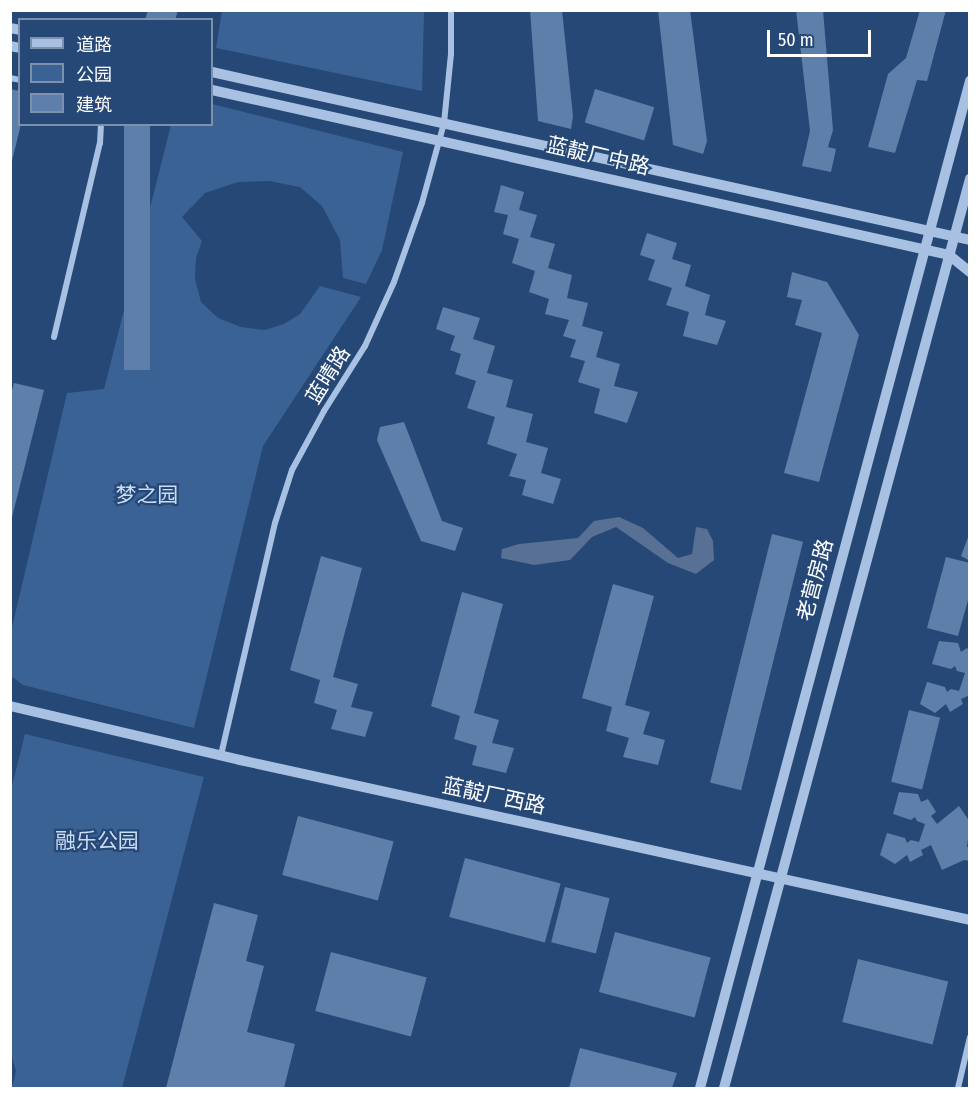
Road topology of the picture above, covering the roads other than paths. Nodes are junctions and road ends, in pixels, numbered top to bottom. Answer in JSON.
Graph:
{"nodes":[{"id":1,"x":451,"y":10,"type":"edge"},
{"id":2,"x":213,"y":72,"type":"edge"},
{"id":3,"x":969,"y":81,"type":"edge"},
{"id":4,"x":213,"y":90,"type":"edge"},
{"id":5,"x":444,"y":123,"type":"junction"},
{"id":6,"x":101,"y":126,"type":"edge"},
{"id":7,"x":441,"y":141,"type":"junction"},
{"id":8,"x":969,"y":179,"type":"edge"},
{"id":9,"x":928,"y":230,"type":"junction"},
{"id":10,"x":954,"y":236,"type":"junction"},
{"id":11,"x":969,"y":240,"type":"edge"},
{"id":12,"x":923,"y":249,"type":"junction"},
{"id":13,"x":949,"y":255,"type":"junction"},
{"id":14,"x":969,"y":272,"type":"edge"},
{"id":15,"x":54,"y":337,"type":"dead end"},
{"id":16,"x":10,"y":706,"type":"edge"},
{"id":17,"x":221,"y":755,"type":"junction"},
{"id":18,"x":758,"y":874,"type":"junction"},
{"id":19,"x":782,"y":879,"type":"junction"},
{"id":20,"x":969,"y":920,"type":"edge"},
{"id":21,"x":969,"y":1037,"type":"edge"},
{"id":22,"x":700,"y":1089,"type":"edge"},
{"id":23,"x":723,"y":1089,"type":"edge"},
{"id":24,"x":958,"y":1089,"type":"edge"}],
"edges":[{"from":1,"to":5,"type":"street","name":"蓝晴路"},
{"from":2,"to":5,"type":"street","name":"蓝靛厂中路"},
{"from":3,"to":9,"type":"street","name":"老营房路"},
{"from":4,"to":7,"type":"street","name":"蓝靛厂中路"},
{"from":5,"to":7,"type":"street","name":"蓝晴路"},
{"from":5,"to":9,"type":"street","name":"蓝靛厂中路"},
{"from":6,"to":15,"type":"street"},
{"from":7,"to":12,"type":"street","name":"蓝靛厂中路"},
{"from":7,"to":17,"type":"street","name":"蓝晴路"},
{"from":8,"to":10,"type":"street"},
{"from":9,"to":10,"type":"street","name":"蓝靛厂中路"},
{"from":9,"to":12,"type":"street","name":"老营房路"},
{"from":10,"to":11,"type":"street","name":"蓝靛厂中路"},
{"from":10,"to":13,"type":"street"},
{"from":12,"to":13,"type":"street","name":"蓝靛厂中路"},
{"from":12,"to":18,"type":"street","name":"老营房路"},
{"from":13,"to":14,"type":"street","name":"蓝靛厂中路"},
{"from":13,"to":19,"type":"street"},
{"from":16,"to":17,"type":"street","name":"蓝靛厂西路"},
{"from":17,"to":18,"type":"street","name":"蓝靛厂西路"},
{"from":18,"to":19,"type":"street","name":"蓝靛厂西路"},
{"from":18,"to":22,"type":"street","name":"老营房路"},
{"from":19,"to":20,"type":"street","name":"蓝靛厂西路"},
{"from":19,"to":23,"type":"street"},
{"from":21,"to":24,"type":"street"}]}
